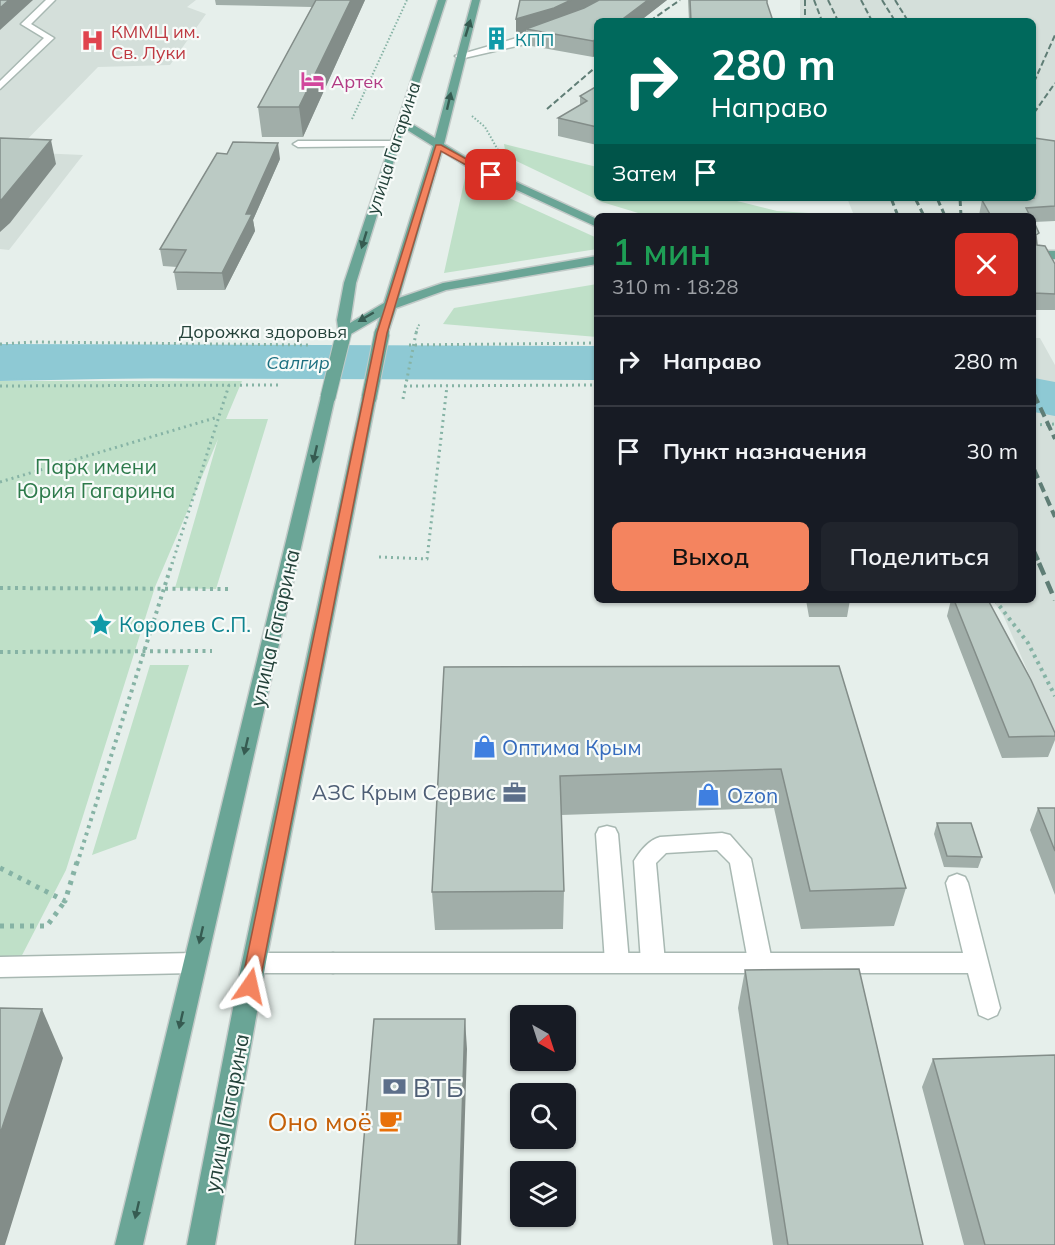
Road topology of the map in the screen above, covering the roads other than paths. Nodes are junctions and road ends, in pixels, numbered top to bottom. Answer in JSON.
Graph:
{"nodes":[{"id":1,"x":51,"y":0,"type":"edge"},
{"id":2,"x":442,"y":0,"type":"edge"},
{"id":3,"x":476,"y":0,"type":"edge"},
{"id":4,"x":556,"y":29,"type":"edge"},
{"id":5,"x":460,"y":56,"type":"junction"},
{"id":6,"x":0,"y":86,"type":"edge"},
{"id":7,"x":401,"y":122,"type":"junction"},
{"id":8,"x":298,"y":144,"type":"edge"},
{"id":9,"x":393,"y":144,"type":"junction"},
{"id":10,"x":438,"y":146,"type":"junction"},
{"id":11,"x":594,"y":222,"type":"edge"},
{"id":12,"x":1036,"y":255,"type":"edge"},
{"id":13,"x":1055,"y":255,"type":"edge"},
{"id":14,"x":594,"y":261,"type":"edge"},
{"id":15,"x":391,"y":304,"type":"junction"},
{"id":16,"x":344,"y":332,"type":"junction"},
{"id":17,"x":607,"y":834,"type":"dead end"},
{"id":18,"x":957,"y":883,"type":"dead end"},
{"id":19,"x":760,"y":961,"type":"junction"},
{"id":20,"x":254,"y":962,"type":"junction"},
{"id":21,"x":617,"y":962,"type":"junction"},
{"id":22,"x":653,"y":962,"type":"junction"},
{"id":23,"x":194,"y":963,"type":"junction"},
{"id":24,"x":977,"y":963,"type":"junction"},
{"id":25,"x":0,"y":967,"type":"edge"},
{"id":26,"x":988,"y":1008,"type":"dead end"},
{"id":27,"x":129,"y":1245,"type":"edge"},
{"id":28,"x":201,"y":1245,"type":"edge"}],
"edges":[{"from":1,"to":6,"type":"street"},
{"from":2,"to":7,"type":"main road","name":"улица Гагарина"},
{"from":5,"to":3,"type":"main road","name":"улица Гагарина","one_way":true},
{"from":4,"to":5,"type":"street"},
{"from":10,"to":5,"type":"main road","name":"улица Гагарина","one_way":true},
{"from":7,"to":9,"type":"main road","name":"улица Гагарина"},
{"from":7,"to":10,"type":"main road"},
{"from":8,"to":9,"type":"street"},
{"from":9,"to":16,"type":"main road","name":"улица Гагарина","one_way":true},
{"from":10,"to":11,"type":"main road"},
{"from":10,"to":15,"type":"main road","name":"улица Гагарина"},
{"from":12,"to":13,"type":"main road"},
{"from":14,"to":15,"type":"main road"},
{"from":15,"to":16,"type":"main road","one_way":true},
{"from":15,"to":20,"type":"main road","name":"улица Гагарина","bridge":true},
{"from":16,"to":23,"type":"main road","name":"улица Гагарина","one_way":true,"bridge":true},
{"from":17,"to":21,"type":"street"},
{"from":18,"to":24,"type":"street"},
{"from":19,"to":22,"type":"street"},
{"from":19,"to":22,"type":"street"},
{"from":19,"to":24,"type":"street"},
{"from":20,"to":21,"type":"street"},
{"from":20,"to":28,"type":"main road","name":"улица Гагарина"},
{"from":21,"to":22,"type":"street"},
{"from":23,"to":25,"type":"street"},
{"from":23,"to":27,"type":"main road","name":"улица Гагарина","one_way":true},
{"from":24,"to":26,"type":"street"}]}
